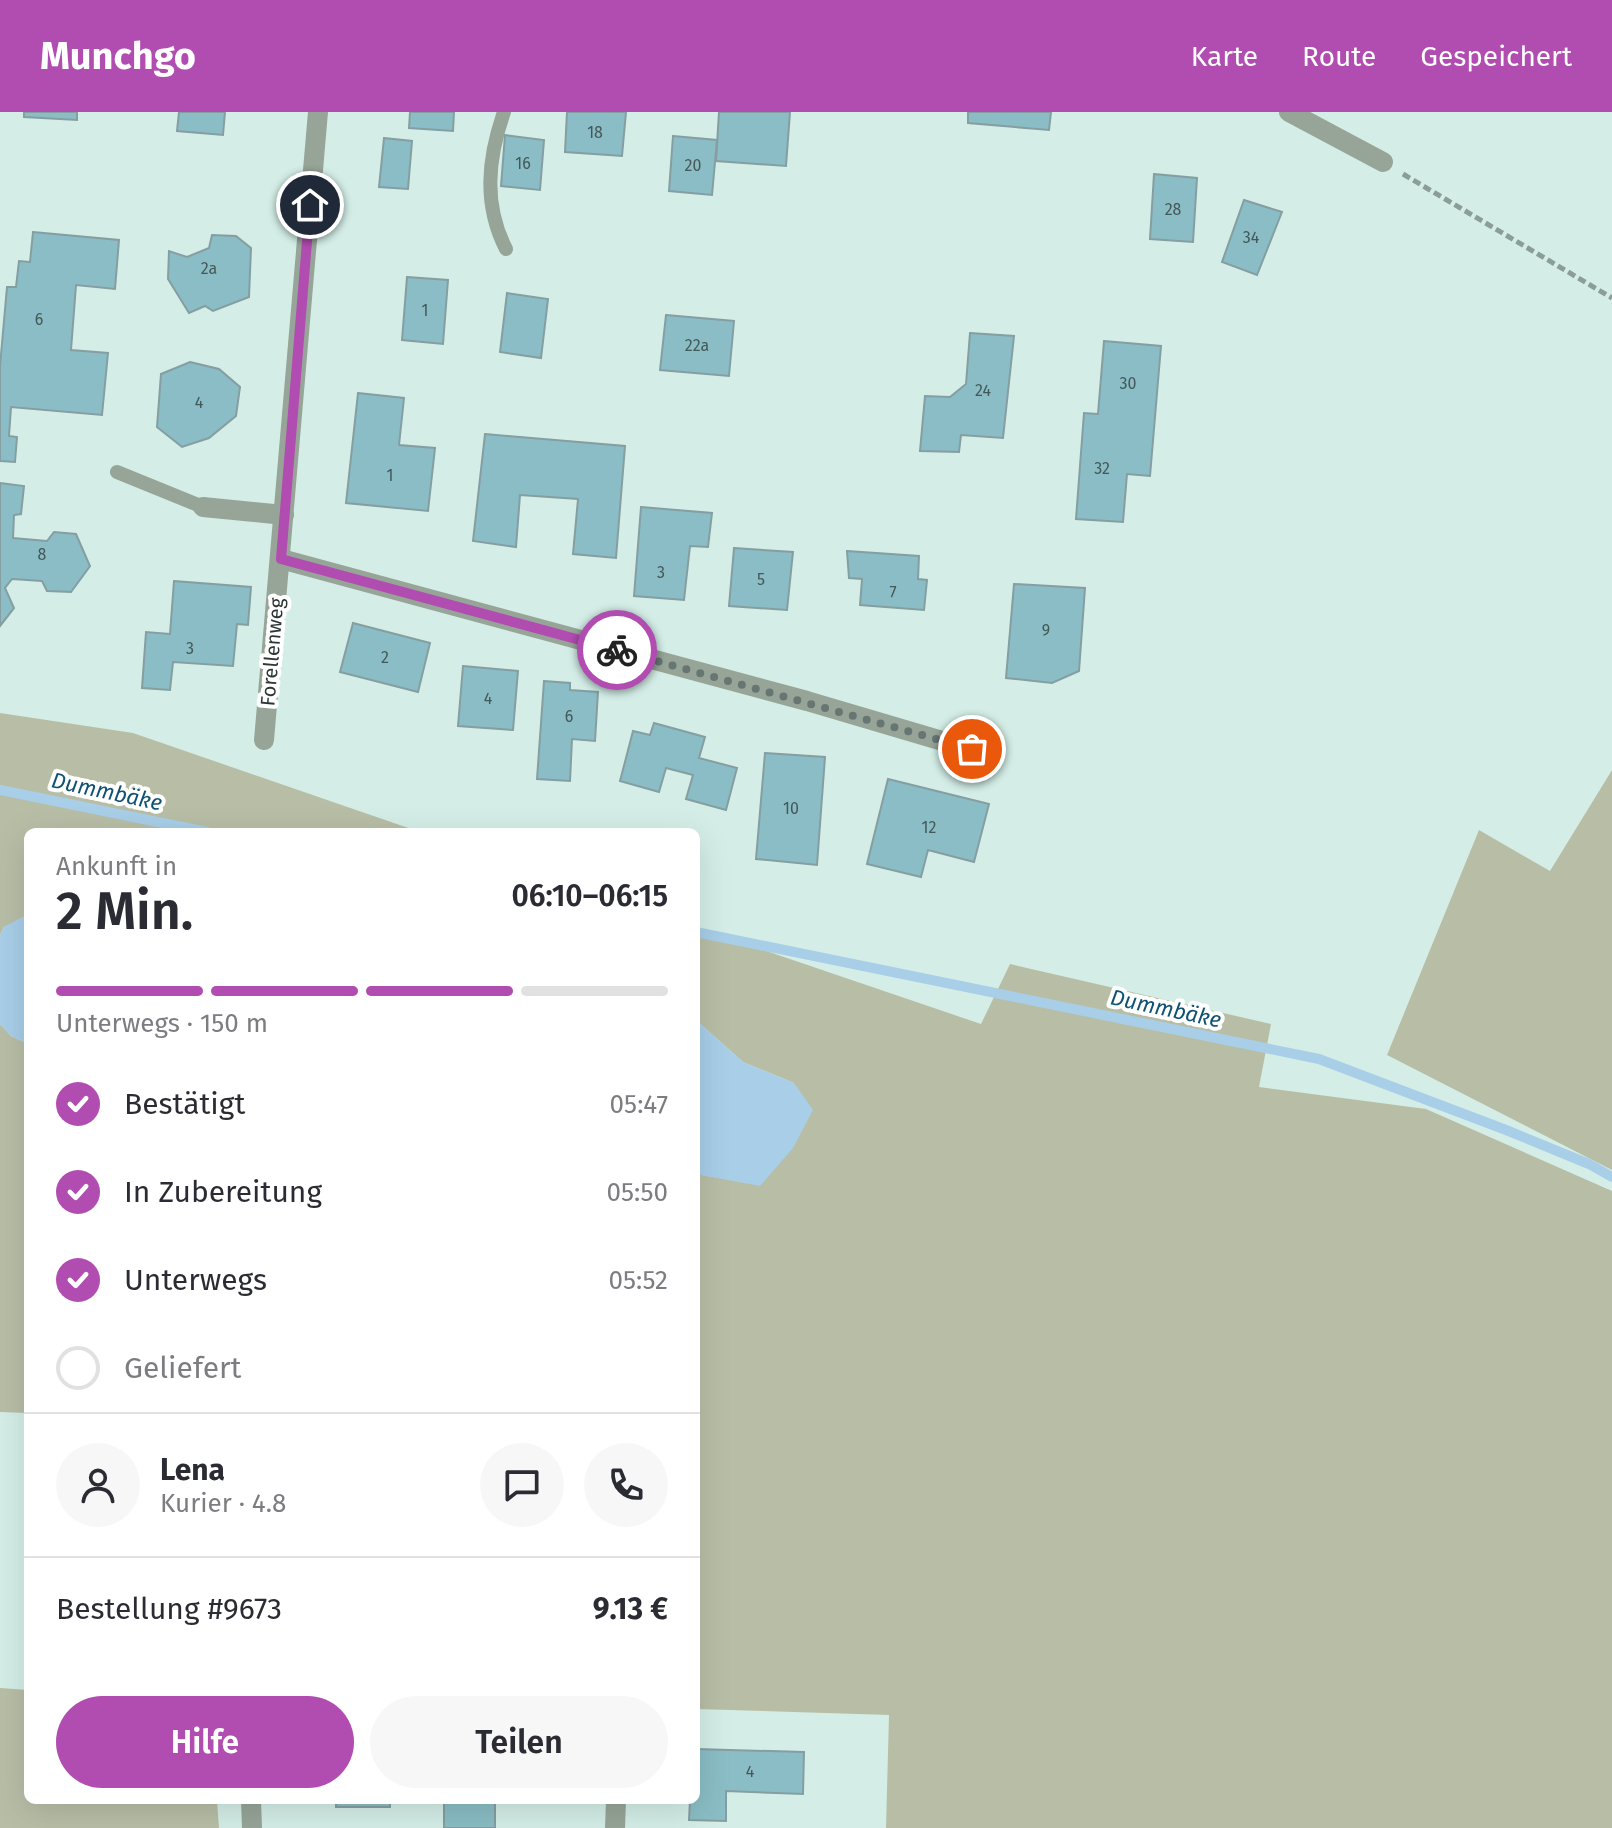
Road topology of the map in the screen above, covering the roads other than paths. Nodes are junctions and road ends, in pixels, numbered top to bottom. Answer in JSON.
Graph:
{"nodes":[{"id":1,"x":318,"y":112,"type":"edge"},
{"id":2,"x":504,"y":112,"type":"edge"},
{"id":3,"x":1289,"y":112,"type":"edge"},
{"id":4,"x":1383,"y":162,"type":"road end"},
{"id":5,"x":506,"y":249,"type":"dead end"},
{"id":6,"x":117,"y":472,"type":"dead end"},
{"id":7,"x":203,"y":507,"type":"joint"},
{"id":8,"x":284,"y":515,"type":"junction"},
{"id":9,"x":281,"y":559,"type":"junction"},
{"id":10,"x":264,"y":740,"type":"dead end"},
{"id":11,"x":990,"y":755,"type":"dead end"},
{"id":12,"x":251,"y":1804,"type":"edge"},
{"id":13,"x":616,"y":1804,"type":"edge"},
{"id":14,"x":252,"y":1828,"type":"edge"},
{"id":15,"x":615,"y":1828,"type":"edge"}],
"edges":[{"from":1,"to":8,"type":"street","name":"Forellenweg"},
{"from":2,"to":5,"type":"lane"},
{"from":3,"to":4,"type":"street"},
{"from":6,"to":7,"type":"lane"},
{"from":7,"to":8,"type":"street"},
{"from":8,"to":9,"type":"street","name":"Forellenweg"},
{"from":9,"to":10,"type":"street","name":"Forellenweg"},
{"from":9,"to":11,"type":"street"},
{"from":12,"to":14,"type":"street"},
{"from":13,"to":15,"type":"street"}]}
